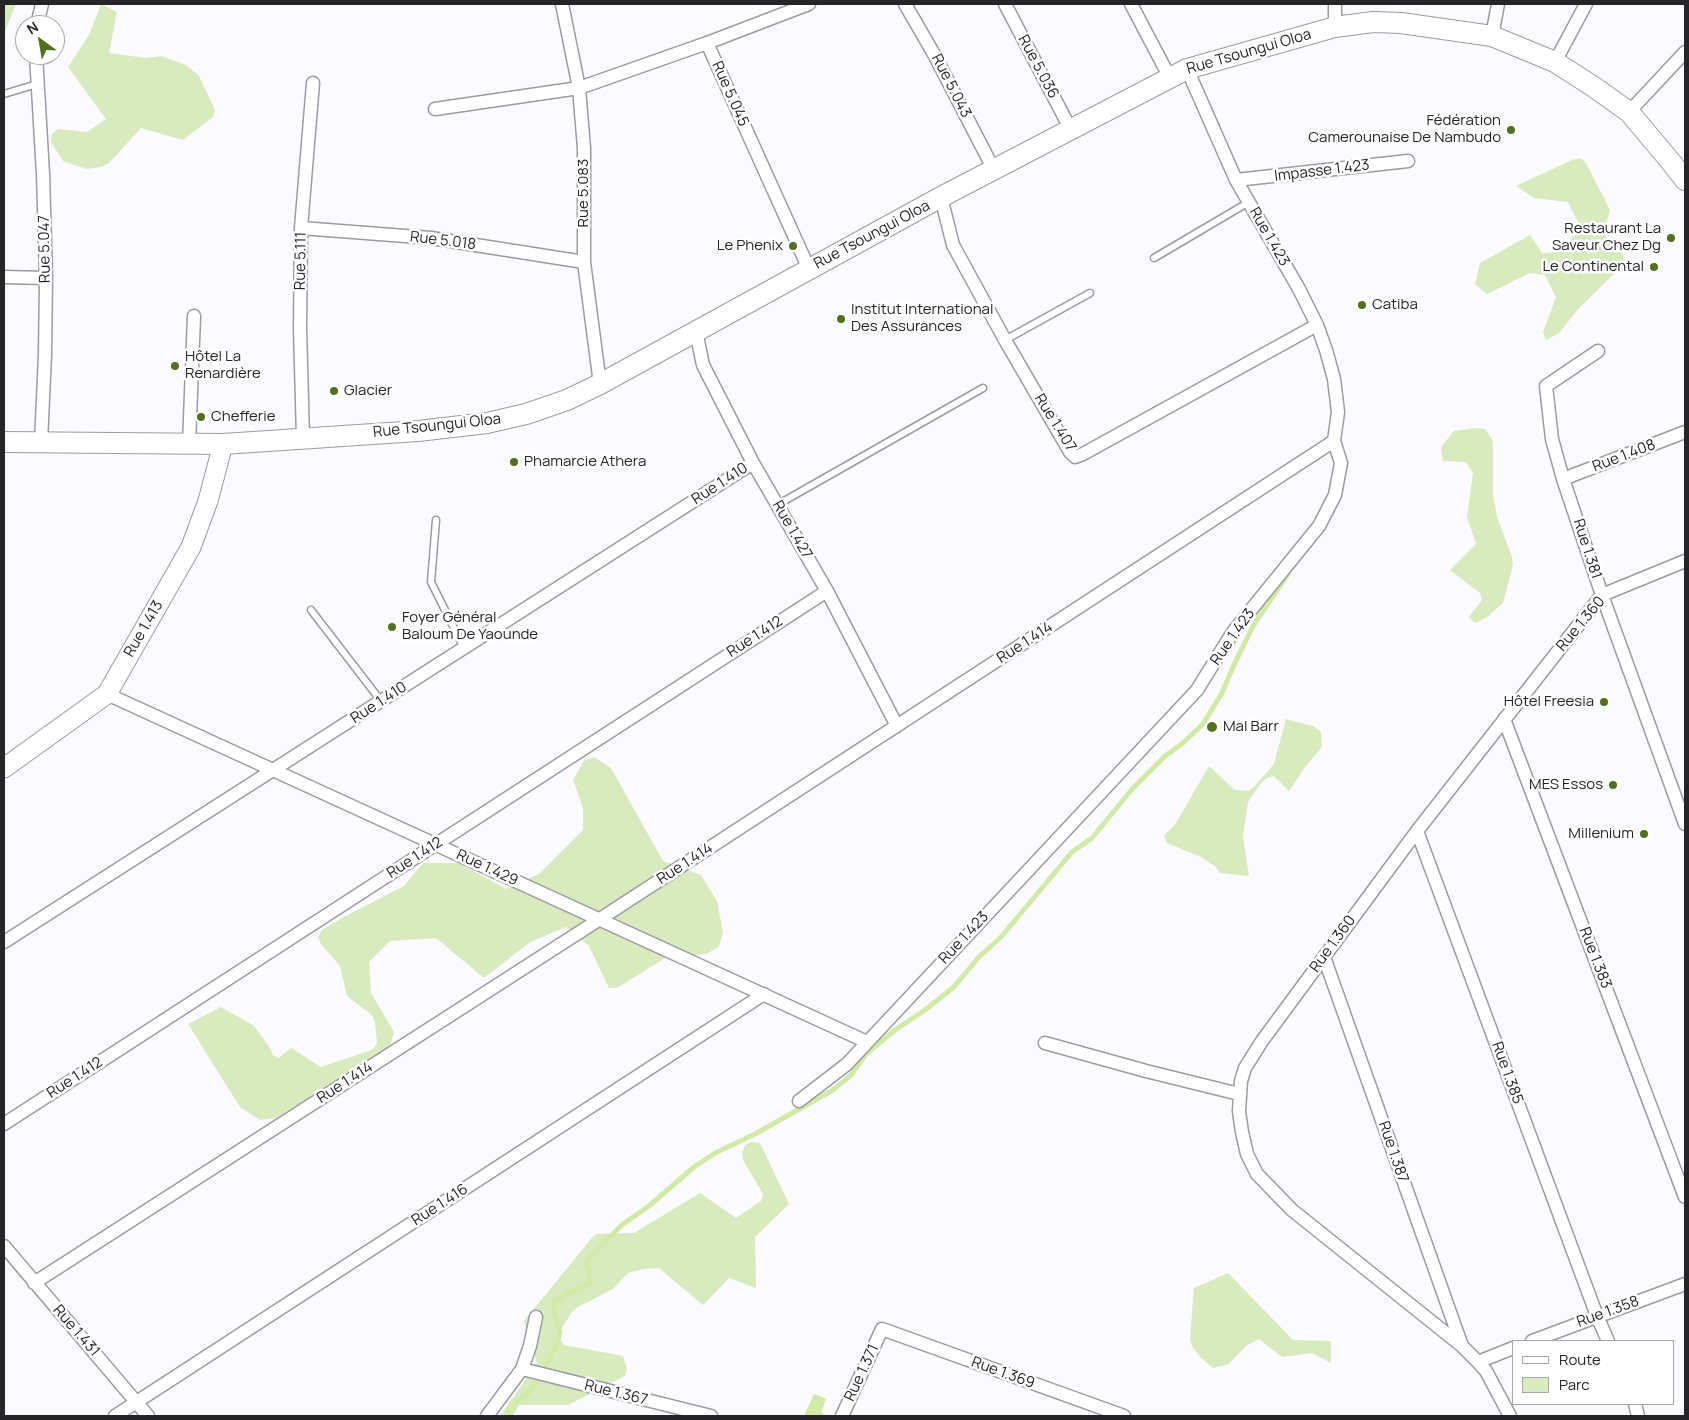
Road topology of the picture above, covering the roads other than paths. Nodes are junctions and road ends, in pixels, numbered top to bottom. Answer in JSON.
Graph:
{"nodes":[{"id":1,"x":562,"y":4,"type":"edge"},
{"id":2,"x":809,"y":4,"type":"edge"},
{"id":3,"x":906,"y":4,"type":"edge"},
{"id":4,"x":1005,"y":4,"type":"edge"},
{"id":5,"x":1130,"y":4,"type":"edge"},
{"id":6,"x":1335,"y":4,"type":"edge"},
{"id":7,"x":1498,"y":4,"type":"edge"},
{"id":8,"x":1586,"y":4,"type":"edge"},
{"id":9,"x":1335,"y":27,"type":"junction"},
{"id":10,"x":1492,"y":36,"type":"junction"},
{"id":11,"x":707,"y":43,"type":"junction"},
{"id":12,"x":1685,"y":52,"type":"edge"},
{"id":13,"x":1555,"y":62,"type":"junction"},
{"id":14,"x":36,"y":65,"type":"edge"},
{"id":15,"x":1178,"y":73,"type":"junction"},
{"id":16,"x":313,"y":83,"type":"dead end"},
{"id":17,"x":37,"y":84,"type":"junction"},
{"id":18,"x":579,"y":88,"type":"junction"},
{"id":19,"x":4,"y":94,"type":"edge"},
{"id":20,"x":435,"y":109,"type":"dead end"},
{"id":21,"x":1629,"y":112,"type":"junction"},
{"id":22,"x":1071,"y":130,"type":"junction"},
{"id":23,"x":1408,"y":161,"type":"dead end"},
{"id":24,"x":994,"y":170,"type":"junction"},
{"id":25,"x":1236,"y":180,"type":"junction"},
{"id":26,"x":1685,"y":180,"type":"edge"},
{"id":27,"x":941,"y":197,"type":"junction"},
{"id":28,"x":1249,"y":202,"type":"junction"},
{"id":29,"x":302,"y":228,"type":"junction"},
{"id":30,"x":1154,"y":258,"type":"dead end"},
{"id":31,"x":584,"y":262,"type":"junction"},
{"id":32,"x":809,"y":269,"type":"junction"},
{"id":33,"x":4,"y":277,"type":"edge"},
{"id":34,"x":46,"y":278,"type":"junction"},
{"id":35,"x":1090,"y":293,"type":"dead end"},
{"id":36,"x":194,"y":316,"type":"dead end"},
{"id":37,"x":1317,"y":325,"type":"junction"},
{"id":38,"x":696,"y":332,"type":"junction"},
{"id":39,"x":1005,"y":340,"type":"junction"},
{"id":40,"x":1598,"y":351,"type":"dead end"},
{"id":41,"x":600,"y":384,"type":"junction"},
{"id":42,"x":983,"y":388,"type":"dead end"},
{"id":43,"x":1685,"y":432,"type":"edge"},
{"id":44,"x":303,"y":438,"type":"junction"},
{"id":45,"x":1334,"y":441,"type":"junction"},
{"id":46,"x":4,"y":442,"type":"edge"},
{"id":47,"x":41,"y":442,"type":"junction"},
{"id":48,"x":223,"y":444,"type":"junction"},
{"id":49,"x":188,"y":445,"type":"junction"},
{"id":50,"x":754,"y":463,"type":"junction"},
{"id":51,"x":1563,"y":479,"type":"junction"},
{"id":52,"x":777,"y":505,"type":"junction"},
{"id":53,"x":436,"y":520,"type":"dead end"},
{"id":54,"x":1685,"y":561,"type":"edge"},
{"id":55,"x":827,"y":591,"type":"junction"},
{"id":56,"x":1602,"y":594,"type":"junction"},
{"id":57,"x":311,"y":610,"type":"dead end"},
{"id":58,"x":464,"y":648,"type":"junction"},
{"id":59,"x":107,"y":694,"type":"junction"},
{"id":60,"x":381,"y":701,"type":"junction"},
{"id":61,"x":1504,"y":719,"type":"junction"},
{"id":62,"x":897,"y":726,"type":"junction"},
{"id":63,"x":4,"y":768,"type":"edge"},
{"id":64,"x":273,"y":770,"type":"junction"},
{"id":65,"x":1685,"y":824,"type":"edge"},
{"id":66,"x":1417,"y":830,"type":"junction"},
{"id":67,"x":436,"y":844,"type":"junction"},
{"id":68,"x":600,"y":920,"type":"junction"},
{"id":69,"x":4,"y":942,"type":"edge"},
{"id":70,"x":1324,"y":957,"type":"junction"},
{"id":71,"x":764,"y":994,"type":"junction"},
{"id":72,"x":867,"y":1042,"type":"junction"},
{"id":73,"x":1045,"y":1043,"type":"dead end"},
{"id":74,"x":1239,"y":1094,"type":"junction"},
{"id":75,"x":798,"y":1101,"type":"dead end"},
{"id":76,"x":4,"y":1124,"type":"edge"},
{"id":77,"x":1685,"y":1197,"type":"edge"},
{"id":78,"x":4,"y":1246,"type":"edge"},
{"id":79,"x":34,"y":1283,"type":"junction"},
{"id":80,"x":1685,"y":1284,"type":"edge"},
{"id":81,"x":1596,"y":1316,"type":"junction"},
{"id":82,"x":536,"y":1317,"type":"dead end"},
{"id":83,"x":882,"y":1329,"type":"joint"},
{"id":84,"x":1535,"y":1340,"type":"edge"},
{"id":85,"x":1608,"y":1340,"type":"edge"},
{"id":86,"x":1462,"y":1346,"type":"junction"},
{"id":87,"x":1512,"y":1348,"type":"edge"},
{"id":88,"x":1478,"y":1362,"type":"junction"},
{"id":89,"x":522,"y":1370,"type":"junction"},
{"id":90,"x":137,"y":1402,"type":"junction"},
{"id":91,"x":115,"y":1416,"type":"edge"},
{"id":92,"x":148,"y":1416,"type":"edge"},
{"id":93,"x":487,"y":1416,"type":"edge"},
{"id":94,"x":711,"y":1416,"type":"edge"},
{"id":95,"x":842,"y":1416,"type":"edge"},
{"id":96,"x":1124,"y":1416,"type":"edge"},
{"id":97,"x":1510,"y":1416,"type":"edge"}],
"edges":[{"from":1,"to":18,"type":"street","name":"Rue 5.083"},
{"from":2,"to":11,"type":"street"},
{"from":3,"to":24,"type":"street","name":"Rue 5.043"},
{"from":4,"to":22,"type":"street","name":"Rue 5.036"},
{"from":5,"to":15,"type":"street","name":"Rue 1.423"},
{"from":6,"to":9,"type":"street"},
{"from":7,"to":10,"type":"street"},
{"from":8,"to":13,"type":"street"},
{"from":9,"to":10,"type":"main road","name":"Rue Tsoungui Oloa"},
{"from":9,"to":15,"type":"main road","name":"Rue Tsoungui Oloa"},
{"from":10,"to":13,"type":"main road","name":"Rue Tsoungui Oloa"},
{"from":11,"to":18,"type":"street","name":"Rue 5.045"},
{"from":11,"to":32,"type":"street","name":"Rue 5.045"},
{"from":12,"to":21,"type":"street"},
{"from":13,"to":21,"type":"main road","name":"Rue Tsoungui Oloa"},
{"from":14,"to":17,"type":"street","name":"Rue 5.047"},
{"from":15,"to":22,"type":"main road","name":"Rue Tsoungui Oloa"},
{"from":15,"to":25,"type":"street","name":"Rue 1.423"},
{"from":16,"to":29,"type":"street","name":"Rue 5.111"},
{"from":17,"to":19,"type":"lane"},
{"from":17,"to":34,"type":"street","name":"Rue 5.047"},
{"from":18,"to":20,"type":"street","name":"Rue 5.045"},
{"from":18,"to":31,"type":"street","name":"Rue 5.083"},
{"from":21,"to":26,"type":"main road","name":"Rue Tsoungui Oloa"},
{"from":22,"to":24,"type":"main road","name":"Rue Tsoungui Oloa"},
{"from":23,"to":25,"type":"street","name":"Impasse 1.423"},
{"from":24,"to":27,"type":"main road","name":"Rue Tsoungui Oloa"},
{"from":25,"to":28,"type":"street","name":"Rue 1.423"},
{"from":27,"to":32,"type":"main road","name":"Rue Tsoungui Oloa"},
{"from":27,"to":39,"type":"street","name":"Rue 1.407"},
{"from":28,"to":30,"type":"lane"},
{"from":28,"to":37,"type":"street","name":"Rue 1.423"},
{"from":29,"to":31,"type":"street","name":"Rue 5.018"},
{"from":29,"to":44,"type":"street","name":"Rue 5.111"},
{"from":31,"to":41,"type":"street","name":"Rue 5.083"},
{"from":32,"to":38,"type":"main road","name":"Rue Tsoungui Oloa"},
{"from":33,"to":34,"type":"street"},
{"from":34,"to":47,"type":"street","name":"Rue 5.047"},
{"from":35,"to":39,"type":"lane"},
{"from":36,"to":49,"type":"street"},
{"from":37,"to":39,"type":"street","name":"Rue 1.407"},
{"from":37,"to":45,"type":"street","name":"Rue 1.423"},
{"from":38,"to":41,"type":"main road","name":"Rue Tsoungui Oloa"},
{"from":38,"to":50,"type":"street","name":"Rue 1.427"},
{"from":40,"to":51,"type":"street","name":"Rue 1.381"},
{"from":41,"to":44,"type":"main road","name":"Rue Tsoungui Oloa"},
{"from":42,"to":52,"type":"lane"},
{"from":43,"to":51,"type":"street","name":"Rue 1.408"},
{"from":44,"to":48,"type":"main road","name":"Rue Tsoungui Oloa"},
{"from":45,"to":62,"type":"street","name":"Rue 1.414"},
{"from":45,"to":72,"type":"street","name":"Rue 1.423"},
{"from":46,"to":47,"type":"main road","name":"Rue Tsoungui Oloa"},
{"from":47,"to":49,"type":"main road","name":"Rue Tsoungui Oloa"},
{"from":48,"to":49,"type":"main road","name":"Rue Tsoungui Oloa"},
{"from":48,"to":59,"type":"street","name":"Rue 1.413"},
{"from":50,"to":52,"type":"street","name":"Rue 1.427"},
{"from":50,"to":58,"type":"street","name":"Rue 1.410"},
{"from":51,"to":56,"type":"street","name":"Rue 1.381"},
{"from":52,"to":55,"type":"street","name":"Rue 1.427"},
{"from":53,"to":58,"type":"lane"},
{"from":54,"to":56,"type":"street","name":"Rue 1.360"},
{"from":55,"to":62,"type":"street","name":"Rue 1.427"},
{"from":55,"to":67,"type":"street","name":"Rue 1.412"},
{"from":56,"to":61,"type":"street","name":"Rue 1.360"},
{"from":56,"to":65,"type":"street","name":"Rue 1.381"},
{"from":57,"to":60,"type":"lane"},
{"from":58,"to":60,"type":"street","name":"Rue 1.410"},
{"from":59,"to":63,"type":"street","name":"Rue 1.413"},
{"from":59,"to":64,"type":"street","name":"Rue 1.429"},
{"from":60,"to":64,"type":"street","name":"Rue 1.410"},
{"from":61,"to":66,"type":"street","name":"Rue 1.360"},
{"from":61,"to":77,"type":"street","name":"Rue 1.383"},
{"from":62,"to":68,"type":"street","name":"Rue 1.414"},
{"from":64,"to":67,"type":"street","name":"Rue 1.429"},
{"from":64,"to":69,"type":"street","name":"Rue 1.410"},
{"from":66,"to":70,"type":"street","name":"Rue 1.360"},
{"from":66,"to":81,"type":"street","name":"Rue 1.385"},
{"from":67,"to":68,"type":"street","name":"Rue 1.429"},
{"from":67,"to":76,"type":"street","name":"Rue 1.412"},
{"from":68,"to":71,"type":"street","name":"Rue 1.429"},
{"from":68,"to":79,"type":"street","name":"Rue 1.414"},
{"from":70,"to":74,"type":"street","name":"Rue 1.360"},
{"from":70,"to":86,"type":"street","name":"Rue 1.387"},
{"from":71,"to":72,"type":"street","name":"Rue 1.429"},
{"from":71,"to":90,"type":"street","name":"Rue 1.416"},
{"from":72,"to":75,"type":"street","name":"Rue 1.423"},
{"from":73,"to":74,"type":"street"},
{"from":74,"to":86,"type":"street","name":"Rue 1.360"},
{"from":78,"to":79,"type":"street","name":"Rue 1.431"},
{"from":79,"to":90,"type":"street","name":"Rue 1.431"},
{"from":80,"to":81,"type":"street","name":"Rue 1.358"},
{"from":81,"to":84,"type":"street","name":"Rue 1.358"},
{"from":81,"to":85,"type":"street","name":"Rue 1.385"},
{"from":82,"to":89,"type":"street"},
{"from":83,"to":95,"type":"street","name":"Rue 1.371"},
{"from":83,"to":96,"type":"street","name":"Rue 1.369"},
{"from":86,"to":88,"type":"street","name":"Rue 1.360"},
{"from":87,"to":88,"type":"street"},
{"from":88,"to":97,"type":"street","name":"Rue 1.360"},
{"from":89,"to":93,"type":"street"},
{"from":89,"to":94,"type":"street","name":"Rue 1.367"},
{"from":90,"to":91,"type":"street","name":"Rue 1.416"},
{"from":90,"to":92,"type":"street","name":"Rue 1.431"}]}
